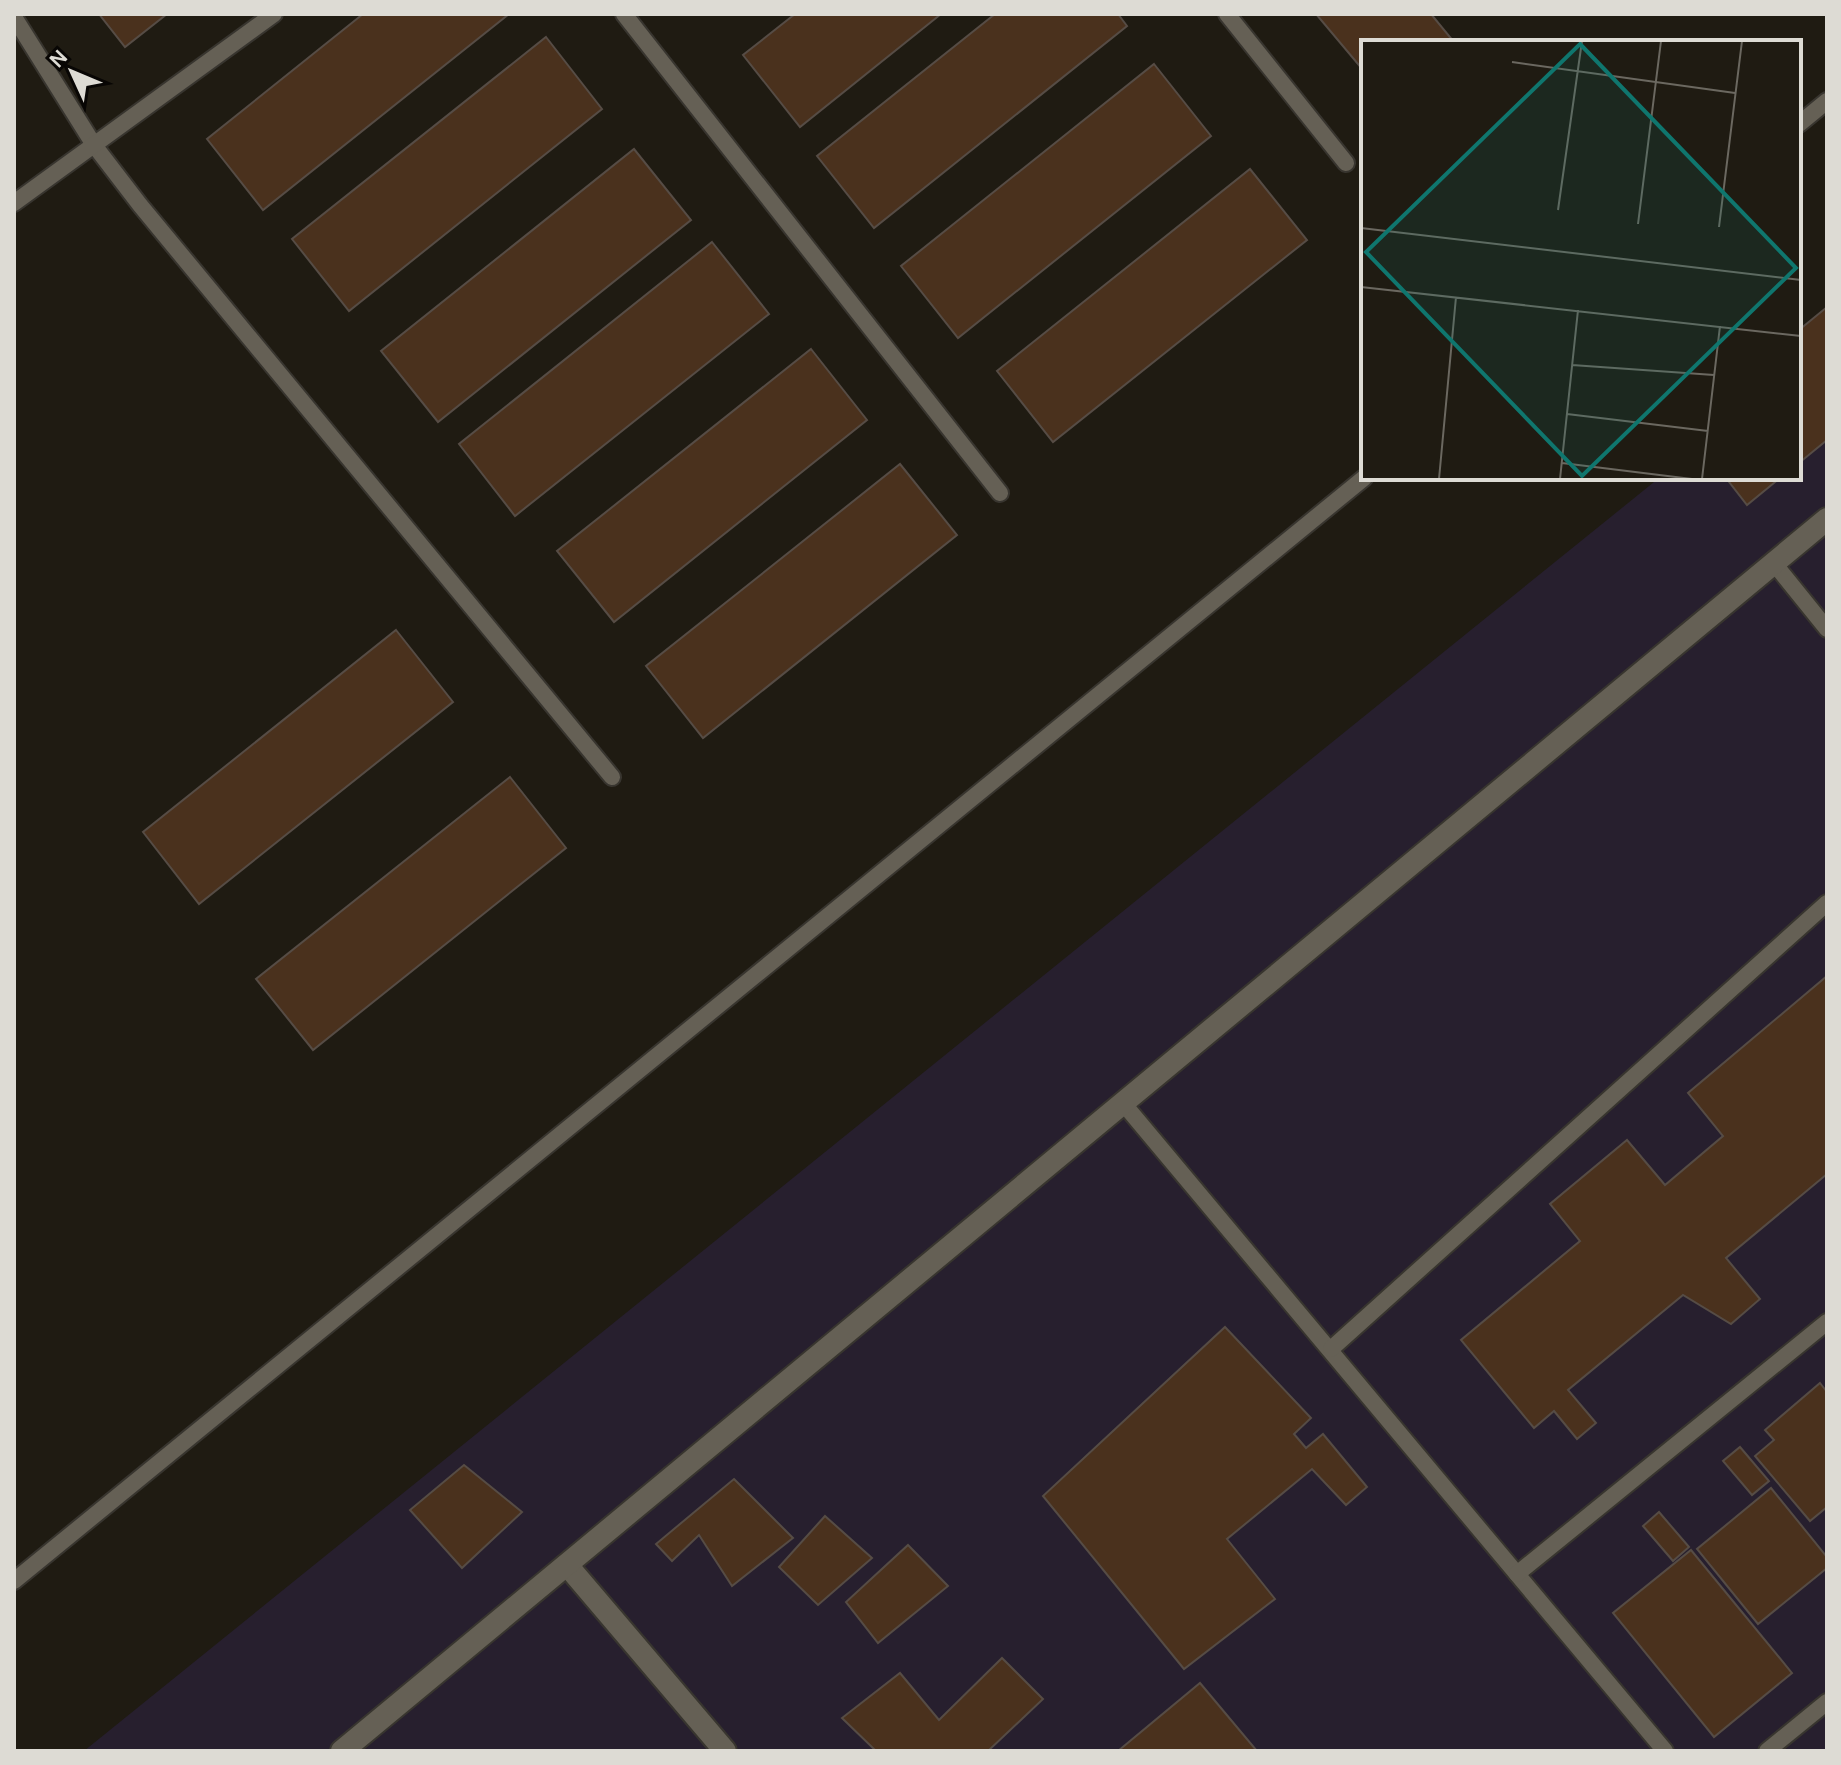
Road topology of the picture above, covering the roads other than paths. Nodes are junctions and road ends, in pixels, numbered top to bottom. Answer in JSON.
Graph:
{"nodes":[{"id":1,"x":274,"y":14,"type":"edge"},
{"id":2,"x":624,"y":14,"type":"edge"},
{"id":3,"x":1227,"y":14,"type":"edge"},
{"id":4,"x":14,"y":17,"type":"edge"},
{"id":5,"x":1827,"y":101,"type":"edge"},
{"id":6,"x":1801,"y":122,"type":"edge"},
{"id":7,"x":94,"y":145,"type":"junction"},
{"id":8,"x":1346,"y":163,"type":"dead end"},
{"id":9,"x":14,"y":203,"type":"edge"},
{"id":10,"x":1362,"y":480,"type":"edge"},
{"id":11,"x":1000,"y":493,"type":"dead end"},
{"id":12,"x":1827,"y":519,"type":"edge"},
{"id":13,"x":1773,"y":562,"type":"junction"},
{"id":14,"x":1827,"y":629,"type":"edge"},
{"id":15,"x":612,"y":777,"type":"dead end"},
{"id":16,"x":1827,"y":903,"type":"edge"},
{"id":17,"x":1123,"y":1103,"type":"junction"},
{"id":18,"x":1827,"y":1322,"type":"edge"},
{"id":19,"x":1331,"y":1349,"type":"junction"},
{"id":20,"x":567,"y":1565,"type":"junction"},
{"id":21,"x":1517,"y":1574,"type":"junction"},
{"id":22,"x":14,"y":1581,"type":"edge"},
{"id":23,"x":1827,"y":1702,"type":"edge"},
{"id":24,"x":342,"y":1751,"type":"edge"},
{"id":25,"x":725,"y":1751,"type":"edge"},
{"id":26,"x":1665,"y":1751,"type":"edge"},
{"id":27,"x":1767,"y":1751,"type":"edge"}],
"edges":[{"from":1,"to":7,"type":"lane"},
{"from":2,"to":11,"type":"lane"},
{"from":3,"to":8,"type":"lane"},
{"from":4,"to":7,"type":"lane"},
{"from":5,"to":6,"type":"lane"},
{"from":7,"to":9,"type":"lane"},
{"from":7,"to":15,"type":"lane"},
{"from":10,"to":22,"type":"lane"},
{"from":12,"to":13,"type":"street"},
{"from":13,"to":14,"type":"lane"},
{"from":13,"to":17,"type":"street"},
{"from":16,"to":19,"type":"lane"},
{"from":17,"to":19,"type":"lane"},
{"from":17,"to":20,"type":"street"},
{"from":18,"to":21,"type":"lane"},
{"from":19,"to":21,"type":"lane"},
{"from":20,"to":24,"type":"street"},
{"from":20,"to":25,"type":"street"},
{"from":21,"to":26,"type":"lane"},
{"from":23,"to":27,"type":"lane"}]}
